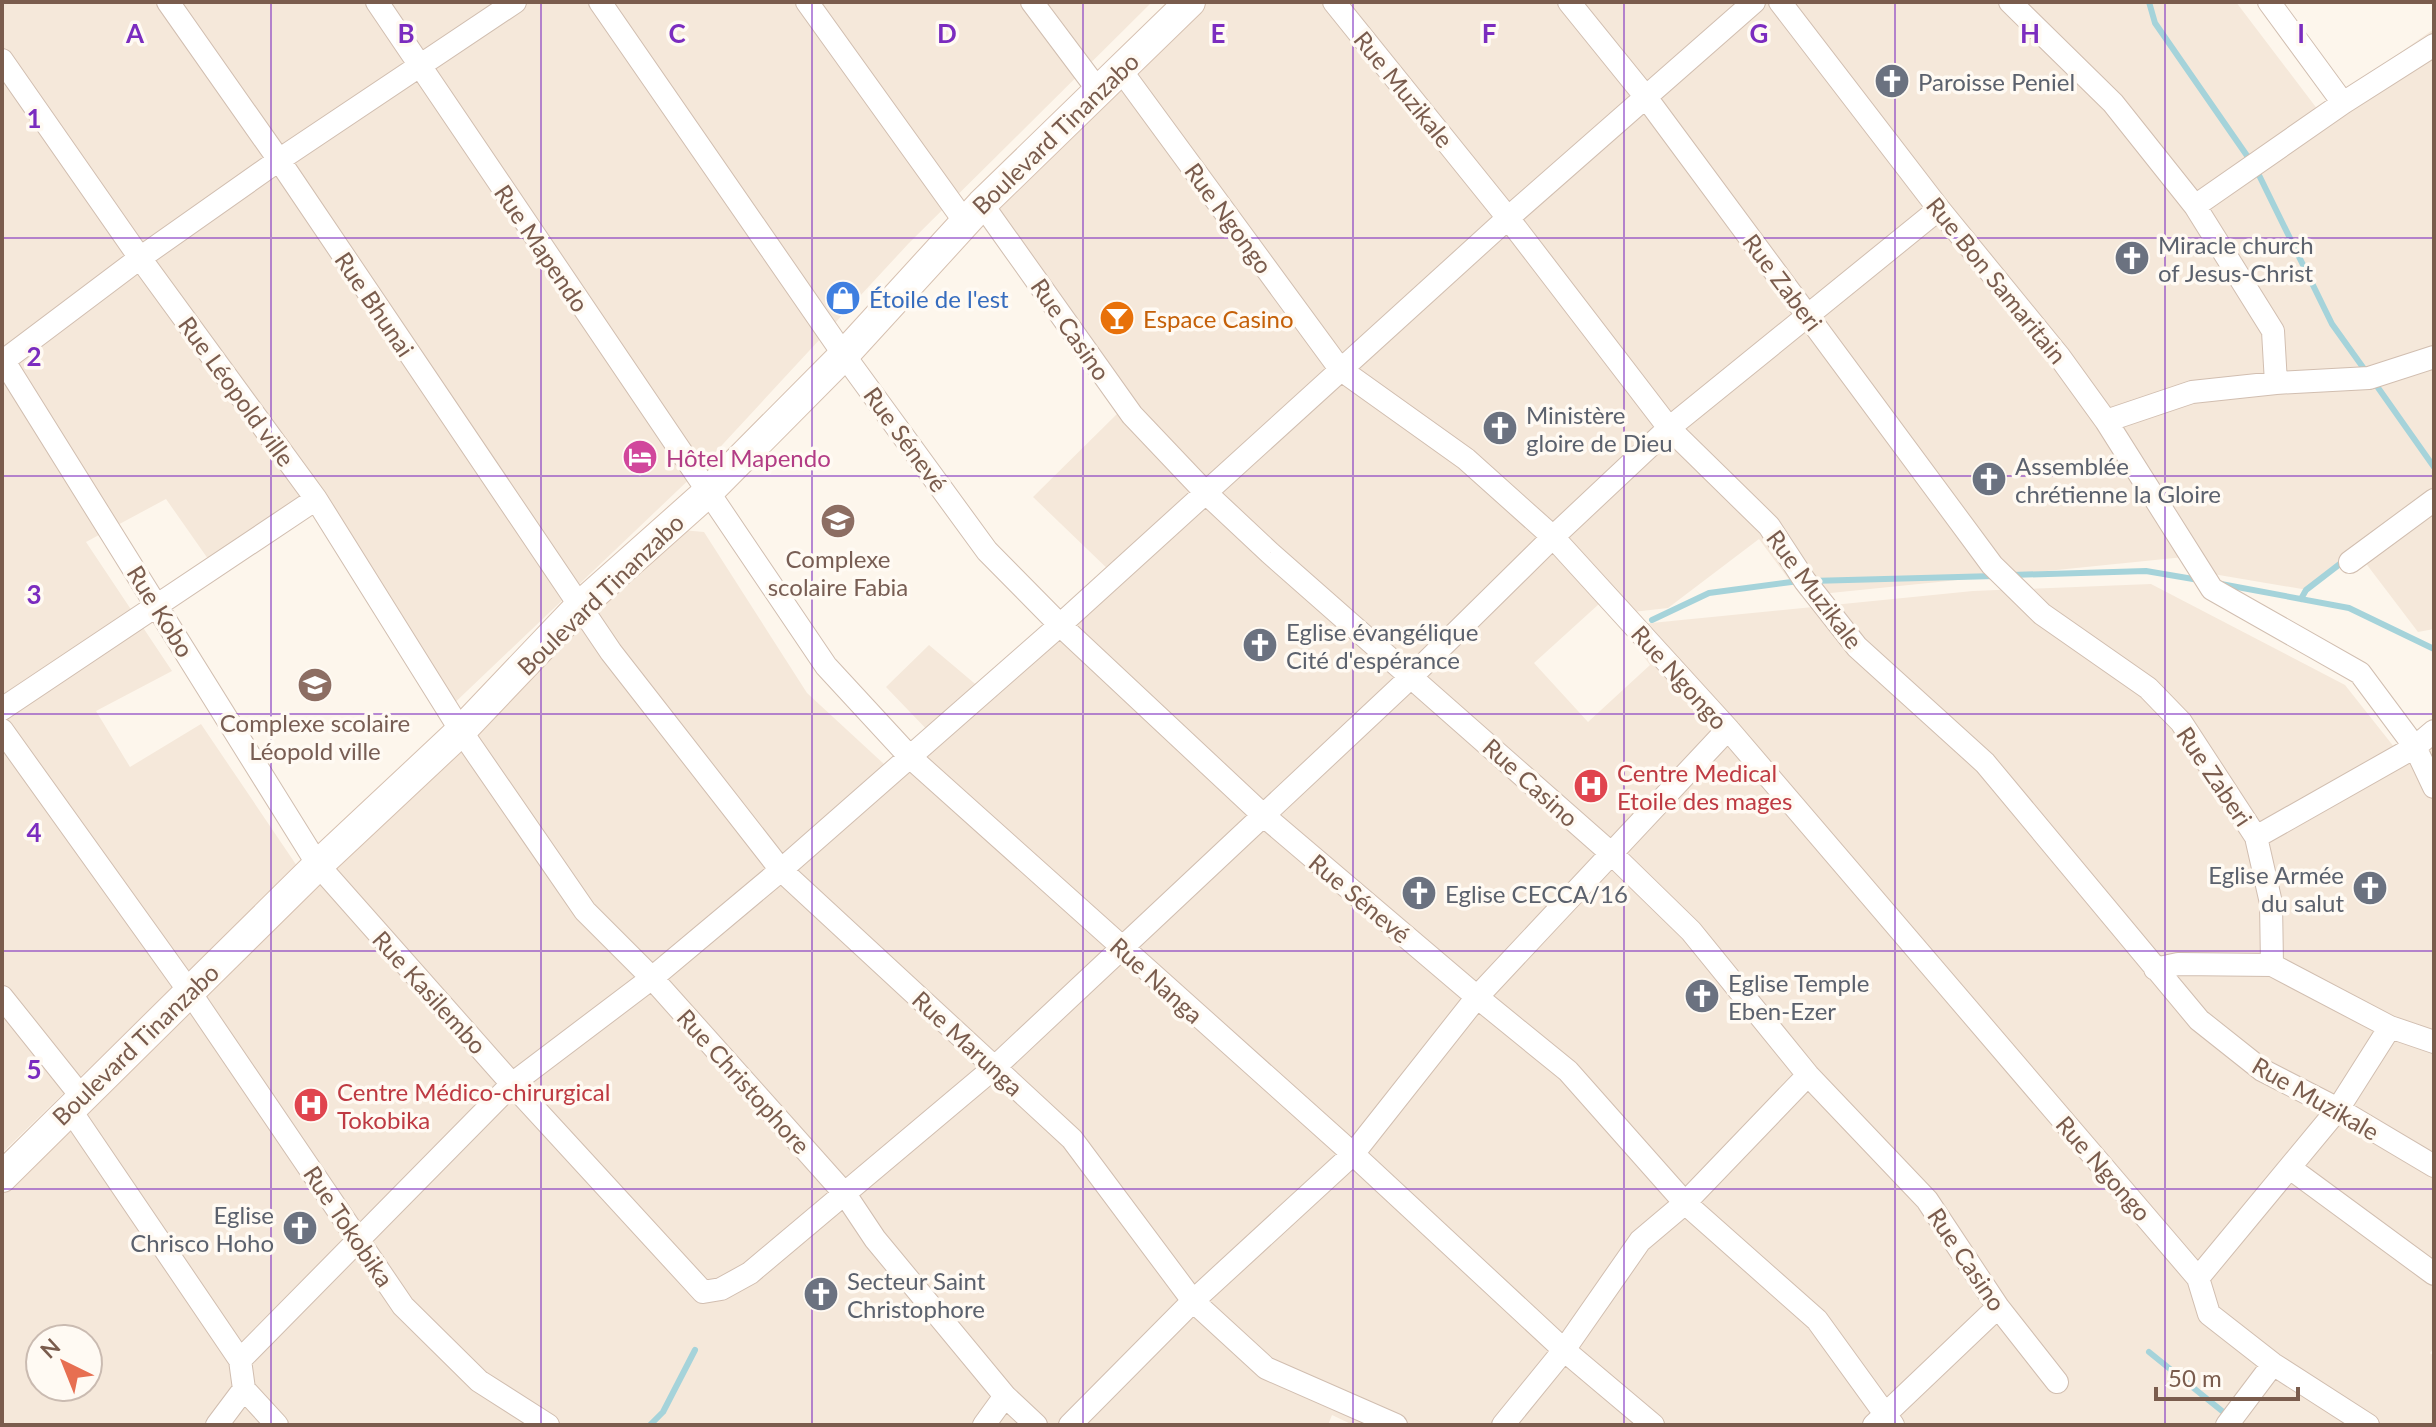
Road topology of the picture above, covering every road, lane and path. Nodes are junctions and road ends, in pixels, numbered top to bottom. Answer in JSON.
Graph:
{"nodes":[{"id":1,"x":168,"y":2,"type":"edge"},
{"id":2,"x":377,"y":2,"type":"edge"},
{"id":3,"x":515,"y":2,"type":"edge"},
{"id":4,"x":600,"y":2,"type":"edge"},
{"id":5,"x":807,"y":2,"type":"edge"},
{"id":6,"x":1032,"y":2,"type":"edge"},
{"id":7,"x":1190,"y":2,"type":"edge"},
{"id":8,"x":1334,"y":2,"type":"edge"},
{"id":9,"x":1569,"y":2,"type":"edge"},
{"id":10,"x":1754,"y":2,"type":"edge"},
{"id":11,"x":1780,"y":2,"type":"edge"},
{"id":12,"x":2010,"y":2,"type":"edge"},
{"id":13,"x":2269,"y":2,"type":"edge"},
{"id":14,"x":2434,"y":45,"type":"edge"},
{"id":15,"x":2,"y":60,"type":"edge"},
{"id":16,"x":419,"y":66,"type":"junction"},
{"id":17,"x":1109,"y":80,"type":"junction"},
{"id":18,"x":1645,"y":96,"type":"junction"},
{"id":19,"x":2343,"y":103,"type":"junction"},
{"id":20,"x":279,"y":160,"type":"junction"},
{"id":21,"x":2195,"y":206,"type":"junction"},
{"id":22,"x":1939,"y":209,"type":"junction"},
{"id":23,"x":973,"y":213,"type":"junction"},
{"id":24,"x":1508,"y":218,"type":"junction"},
{"id":25,"x":140,"y":258,"type":"junction"},
{"id":26,"x":1807,"y":314,"type":"junction"},
{"id":27,"x":844,"y":355,"type":"junction"},
{"id":28,"x":2434,"y":357,"type":"edge"},
{"id":29,"x":3,"y":360,"type":"edge"},
{"id":30,"x":1340,"y":369,"type":"junction"},
{"id":31,"x":2276,"y":383,"type":"junction"},
{"id":32,"x":2106,"y":421,"type":"junction"},
{"id":33,"x":1669,"y":428,"type":"junction"},
{"id":34,"x":707,"y":493,"type":"junction"},
{"id":35,"x":1206,"y":493,"type":"junction"},
{"id":36,"x":316,"y":499,"type":"junction"},
{"id":37,"x":2434,"y":500,"type":"edge"},
{"id":38,"x":1553,"y":537,"type":"junction"},
{"id":39,"x":2350,"y":562,"type":"dead end"},
{"id":40,"x":158,"y":604,"type":"junction"},
{"id":41,"x":579,"y":607,"type":"junction"},
{"id":42,"x":1060,"y":625,"type":"junction"},
{"id":43,"x":1412,"y":676,"type":"junction"},
{"id":44,"x":2,"y":709,"type":"edge"},
{"id":45,"x":1728,"y":729,"type":"junction"},
{"id":46,"x":2,"y":730,"type":"edge"},
{"id":47,"x":461,"y":731,"type":"junction"},
{"id":48,"x":2434,"y":731,"type":"edge"},
{"id":49,"x":2415,"y":747,"type":"junction"},
{"id":50,"x":910,"y":757,"type":"junction"},
{"id":51,"x":2434,"y":787,"type":"edge"},
{"id":52,"x":1263,"y":815,"type":"junction"},
{"id":53,"x":2256,"y":837,"type":"junction"},
{"id":54,"x":1613,"y":855,"type":"junction"},
{"id":55,"x":318,"y":865,"type":"junction"},
{"id":56,"x":781,"y":870,"type":"junction"},
{"id":57,"x":1120,"y":947,"type":"junction"},
{"id":58,"x":2272,"y":965,"type":"junction"},
{"id":59,"x":2155,"y":969,"type":"junction"},
{"id":60,"x":652,"y":978,"type":"junction"},
{"id":61,"x":189,"y":991,"type":"junction"},
{"id":62,"x":2,"y":997,"type":"edge"},
{"id":63,"x":1477,"y":997,"type":"junction"},
{"id":64,"x":2390,"y":1027,"type":"junction"},
{"id":65,"x":2434,"y":1042,"type":"edge"},
{"id":66,"x":995,"y":1067,"type":"junction"},
{"id":67,"x":1808,"y":1075,"type":"junction"},
{"id":68,"x":512,"y":1084,"type":"junction"},
{"id":69,"x":75,"y":1102,"type":"junction"},
{"id":70,"x":2338,"y":1109,"type":"junction"},
{"id":71,"x":1353,"y":1154,"type":"junction"},
{"id":72,"x":2434,"y":1166,"type":"edge"},
{"id":73,"x":2290,"y":1168,"type":"junction"},
{"id":74,"x":2,"y":1177,"type":"edge"},
{"id":75,"x":845,"y":1194,"type":"junction"},
{"id":76,"x":1685,"y":1203,"type":"junction"},
{"id":77,"x":358,"y":1239,"type":"junction"},
{"id":78,"x":2434,"y":1274,"type":"edge"},
{"id":79,"x":2198,"y":1278,"type":"junction"},
{"id":80,"x":1193,"y":1301,"type":"junction"},
{"id":81,"x":1998,"y":1307,"type":"junction"},
{"id":82,"x":1564,"y":1350,"type":"junction"},
{"id":83,"x":240,"y":1360,"type":"junction"},
{"id":84,"x":2273,"y":1364,"type":"junction"},
{"id":85,"x":2057,"y":1382,"type":"dead end"},
{"id":86,"x":244,"y":1389,"type":"junction"},
{"id":87,"x":1005,"y":1396,"type":"junction"},
{"id":88,"x":1884,"y":1421,"type":"edge"},
{"id":89,"x":2230,"y":1421,"type":"edge"},
{"id":90,"x":217,"y":1425,"type":"edge"},
{"id":91,"x":277,"y":1425,"type":"edge"},
{"id":92,"x":548,"y":1425,"type":"edge"},
{"id":93,"x":984,"y":1425,"type":"edge"},
{"id":94,"x":1036,"y":1425,"type":"edge"},
{"id":95,"x":1070,"y":1425,"type":"edge"},
{"id":96,"x":1396,"y":1425,"type":"edge"},
{"id":97,"x":1503,"y":1425,"type":"edge"},
{"id":98,"x":1653,"y":1425,"type":"edge"},
{"id":99,"x":2368,"y":1425,"type":"edge"}],
"edges":[{"from":1,"to":20,"type":"street","name":"Rue Bhunai"},
{"from":2,"to":16,"type":"street","name":"Rue Mapendo"},
{"from":3,"to":16,"type":"street"},
{"from":4,"to":27,"type":"street","name":"Rue Sénevé"},
{"from":5,"to":23,"type":"street","name":"Rue Casino"},
{"from":6,"to":17,"type":"street","name":"Rue Ngongo"},
{"from":7,"to":17,"type":"street","name":"Boulevard Tinanzabo"},
{"from":8,"to":24,"type":"street","name":"Rue Muzikale"},
{"from":9,"to":18,"type":"street","name":"Rue Zaberi"},
{"from":10,"to":18,"type":"street"},
{"from":11,"to":22,"type":"street","name":"Rue Bon Samaritain"},
{"from":12,"to":21,"type":"street"},
{"from":13,"to":19,"type":"street"},
{"from":14,"to":19,"type":"street"},
{"from":15,"to":25,"type":"street","name":"Rue Léopold ville"},
{"from":16,"to":20,"type":"street"},
{"from":16,"to":34,"type":"street","name":"Rue Mapendo"},
{"from":17,"to":23,"type":"street","name":"Boulevard Tinanzabo"},
{"from":17,"to":30,"type":"street","name":"Rue Ngongo"},
{"from":18,"to":24,"type":"street"},
{"from":18,"to":26,"type":"street","name":"Rue Zaberi"},
{"from":19,"to":21,"type":"street"},
{"from":20,"to":25,"type":"street"},
{"from":20,"to":41,"type":"street","name":"Rue Bhunai"},
{"from":21,"to":31,"type":"street"},
{"from":22,"to":26,"type":"street"},
{"from":22,"to":32,"type":"street","name":"Rue Bon Samaritain"},
{"from":23,"to":27,"type":"street","name":"Boulevard Tinanzabo"},
{"from":23,"to":35,"type":"street","name":"Rue Casino"},
{"from":24,"to":30,"type":"street"},
{"from":24,"to":33,"type":"street","name":"Rue Muzikale"},
{"from":25,"to":29,"type":"street"},
{"from":25,"to":36,"type":"street","name":"Rue Léopold ville"},
{"from":26,"to":33,"type":"street"},
{"from":26,"to":53,"type":"street","name":"Rue Zaberi"},
{"from":27,"to":34,"type":"street","name":"Boulevard Tinanzabo"},
{"from":27,"to":42,"type":"street","name":"Rue Sénevé"},
{"from":28,"to":31,"type":"street"},
{"from":29,"to":40,"type":"street","name":"Rue Kobo"},
{"from":30,"to":35,"type":"street"},
{"from":30,"to":38,"type":"street","name":"Rue Ngongo"},
{"from":31,"to":32,"type":"street"},
{"from":32,"to":49,"type":"street","name":"Rue Bon Samaritain"},
{"from":33,"to":38,"type":"street"},
{"from":33,"to":59,"type":"street","name":"Rue Muzikale"},
{"from":34,"to":41,"type":"street","name":"Boulevard Tinanzabo"},
{"from":34,"to":50,"type":"street","name":"Rue Nanga"},
{"from":35,"to":42,"type":"street"},
{"from":35,"to":43,"type":"street","name":"Rue Casino"},
{"from":36,"to":40,"type":"street"},
{"from":36,"to":47,"type":"street","name":"Rue Léopold ville"},
{"from":37,"to":39,"type":"street"},
{"from":38,"to":43,"type":"street"},
{"from":38,"to":45,"type":"street","name":"Rue Ngongo"},
{"from":40,"to":44,"type":"street"},
{"from":40,"to":55,"type":"street","name":"Rue Kobo"},
{"from":41,"to":47,"type":"street","name":"Boulevard Tinanzabo"},
{"from":41,"to":56,"type":"street","name":"Rue Marunga"},
{"from":42,"to":50,"type":"street"},
{"from":42,"to":52,"type":"street","name":"Rue Sénevé"},
{"from":43,"to":52,"type":"street"},
{"from":43,"to":54,"type":"street","name":"Rue Casino"},
{"from":45,"to":54,"type":"street"},
{"from":45,"to":79,"type":"street","name":"Rue Ngongo"},
{"from":46,"to":61,"type":"street","name":"Rue Tokobika"},
{"from":47,"to":55,"type":"street","name":"Boulevard Tinanzabo"},
{"from":47,"to":60,"type":"street","name":"Rue Christophore"},
{"from":48,"to":49,"type":"street"},
{"from":49,"to":51,"type":"street"},
{"from":49,"to":53,"type":"street"},
{"from":50,"to":56,"type":"street"},
{"from":50,"to":57,"type":"street","name":"Rue Nanga"},
{"from":52,"to":57,"type":"street"},
{"from":52,"to":63,"type":"street","name":"Rue Sénevé"},
{"from":53,"to":58,"type":"street","name":"Rue Zaberi"},
{"from":54,"to":63,"type":"street"},
{"from":54,"to":67,"type":"street","name":"Rue Casino"},
{"from":55,"to":61,"type":"street","name":"Boulevard Tinanzabo"},
{"from":55,"to":68,"type":"street","name":"Rue Kasilembo"},
{"from":56,"to":60,"type":"street"},
{"from":56,"to":66,"type":"street","name":"Rue Marunga"},
{"from":57,"to":66,"type":"street"},
{"from":57,"to":71,"type":"street","name":"Rue Nanga"},
{"from":58,"to":59,"type":"street"},
{"from":58,"to":64,"type":"street"},
{"from":59,"to":70,"type":"street","name":"Rue Muzikale"},
{"from":60,"to":68,"type":"street"},
{"from":60,"to":75,"type":"street","name":"Rue Christophore"},
{"from":61,"to":69,"type":"street","name":"Boulevard Tinanzabo"},
{"from":61,"to":77,"type":"street","name":"Rue Tokobika"},
{"from":62,"to":69,"type":"street"},
{"from":63,"to":71,"type":"street"},
{"from":63,"to":76,"type":"street","name":"Rue Sénevé"},
{"from":64,"to":65,"type":"street"},
{"from":64,"to":70,"type":"street"},
{"from":66,"to":75,"type":"street"},
{"from":66,"to":80,"type":"street","name":"Rue Marunga"},
{"from":67,"to":76,"type":"street"},
{"from":67,"to":81,"type":"street","name":"Rue Casino"},
{"from":68,"to":75,"type":"street","name":"Rue Kasilembo"},
{"from":68,"to":77,"type":"street"},
{"from":69,"to":74,"type":"street","name":"Boulevard Tinanzabo"},
{"from":69,"to":83,"type":"street"},
{"from":70,"to":72,"type":"street","name":"Rue Muzikale"},
{"from":70,"to":73,"type":"street"},
{"from":71,"to":80,"type":"street"},
{"from":71,"to":82,"type":"street","name":"Rue Nanga"},
{"from":73,"to":78,"type":"street"},
{"from":73,"to":79,"type":"street"},
{"from":75,"to":87,"type":"street","name":"Rue Christophore"},
{"from":76,"to":82,"type":"street"},
{"from":76,"to":88,"type":"street","name":"Rue Sénevé"},
{"from":77,"to":83,"type":"street"},
{"from":77,"to":92,"type":"street","name":"Rue Tokobika"},
{"from":79,"to":84,"type":"street","name":"Rue Ngongo"},
{"from":80,"to":95,"type":"street"},
{"from":80,"to":96,"type":"street","name":"Rue Marunga"},
{"from":81,"to":85,"type":"street","name":"Rue Casino"},
{"from":81,"to":88,"type":"street"},
{"from":82,"to":97,"type":"street"},
{"from":82,"to":98,"type":"street","name":"Rue Nanga"},
{"from":83,"to":86,"type":"street"},
{"from":84,"to":89,"type":"street"},
{"from":84,"to":99,"type":"street","name":"Rue Ngongo"},
{"from":86,"to":90,"type":"street"},
{"from":86,"to":91,"type":"street"},
{"from":87,"to":93,"type":"street"},
{"from":87,"to":94,"type":"street","name":"Rue Christophore"}]}
